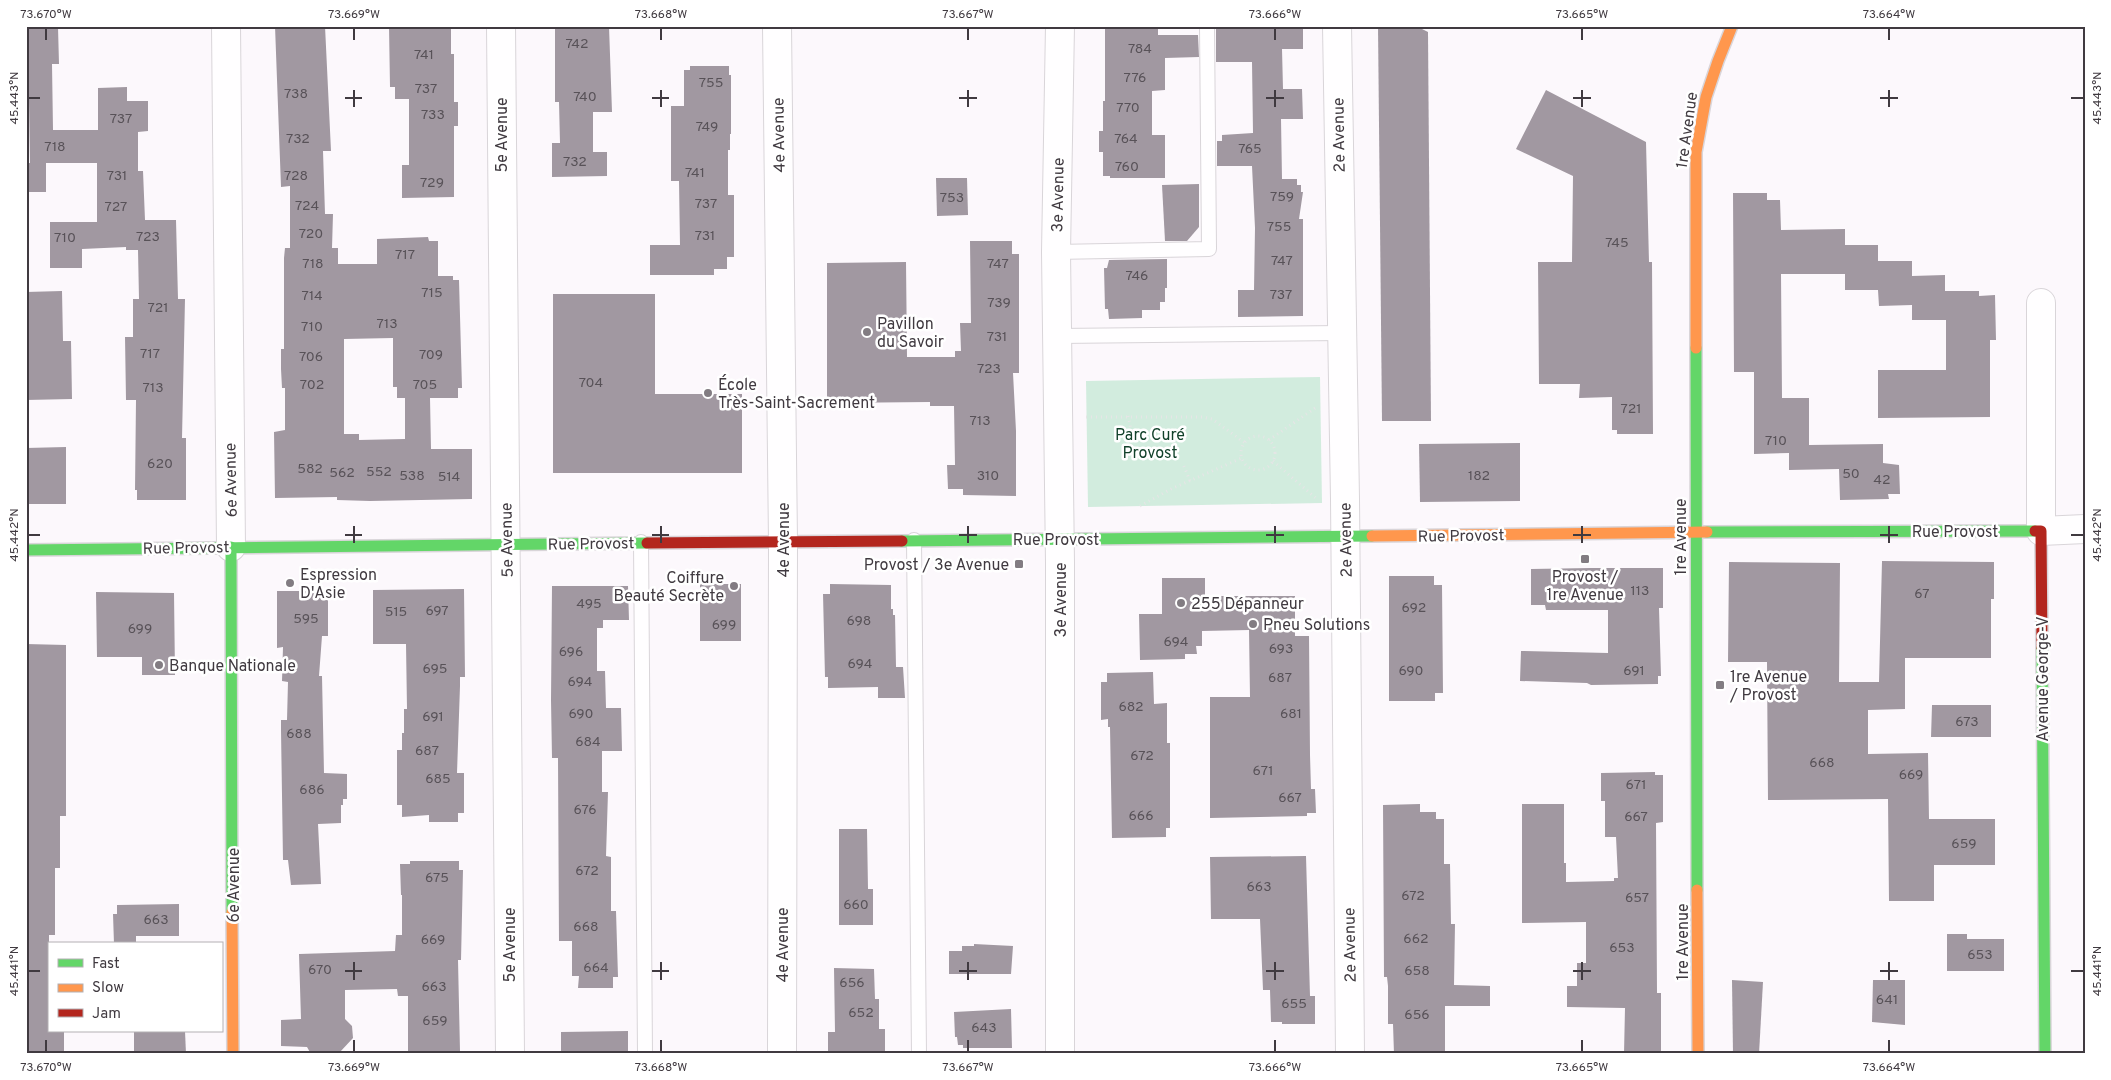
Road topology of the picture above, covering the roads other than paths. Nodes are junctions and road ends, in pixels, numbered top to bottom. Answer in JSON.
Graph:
{"nodes":[{"id":1,"x":226,"y":26,"type":"edge"},
{"id":2,"x":500,"y":26,"type":"edge"},
{"id":3,"x":777,"y":26,"type":"edge"},
{"id":4,"x":1060,"y":26,"type":"edge"},
{"id":5,"x":1207,"y":26,"type":"edge"},
{"id":6,"x":1337,"y":26,"type":"edge"},
{"id":7,"x":1732,"y":26,"type":"edge"},
{"id":8,"x":1056,"y":252,"type":"junction"},
{"id":9,"x":2041,"y":303,"type":"dead end"},
{"id":10,"x":1341,"y":333,"type":"junction"},
{"id":11,"x":1058,"y":336,"type":"junction"},
{"id":12,"x":2085,"y":529,"type":"edge"},
{"id":13,"x":2041,"y":531,"type":"junction"},
{"id":14,"x":1697,"y":532,"type":"junction"},
{"id":15,"x":1345,"y":537,"type":"junction"},
{"id":16,"x":1059,"y":539,"type":"junction"},
{"id":17,"x":914,"y":540,"type":"junction"},
{"id":18,"x":641,"y":542,"type":"junction"},
{"id":19,"x":783,"y":542,"type":"junction"},
{"id":20,"x":506,"y":544,"type":"junction"},
{"id":21,"x":231,"y":547,"type":"junction"},
{"id":22,"x":26,"y":550,"type":"edge"},
{"id":23,"x":233,"y":1054,"type":"edge"},
{"id":24,"x":510,"y":1054,"type":"edge"},
{"id":25,"x":645,"y":1054,"type":"edge"},
{"id":26,"x":782,"y":1054,"type":"edge"},
{"id":27,"x":919,"y":1054,"type":"edge"},
{"id":28,"x":1060,"y":1054,"type":"edge"},
{"id":29,"x":1350,"y":1054,"type":"edge"},
{"id":30,"x":1698,"y":1054,"type":"edge"},
{"id":31,"x":2045,"y":1054,"type":"edge"}],
"edges":[{"from":1,"to":21,"type":"street","name":"6e Avenue"},
{"from":2,"to":20,"type":"street","name":"5e Avenue"},
{"from":3,"to":19,"type":"street","name":"4e Avenue"},
{"from":4,"to":8,"type":"street","name":"3e Avenue"},
{"from":5,"to":8,"type":"lane"},
{"from":6,"to":10,"type":"street","name":"2e Avenue"},
{"from":7,"to":14,"type":"street","name":"1re Avenue"},
{"from":8,"to":11,"type":"street","name":"3e Avenue"},
{"from":9,"to":13,"type":"street","name":"Avenue George-V"},
{"from":10,"to":11,"type":"lane"},
{"from":10,"to":15,"type":"street","name":"2e Avenue"},
{"from":11,"to":16,"type":"street","name":"3e Avenue"},
{"from":12,"to":13,"type":"street","name":"Rue Provost"},
{"from":13,"to":14,"type":"street","name":"Rue Provost"},
{"from":13,"to":31,"type":"street","name":"Avenue George-V"},
{"from":14,"to":15,"type":"street","name":"Rue Provost"},
{"from":14,"to":30,"type":"street","name":"1re Avenue"},
{"from":15,"to":16,"type":"street","name":"Rue Provost"},
{"from":15,"to":29,"type":"street","name":"2e Avenue"},
{"from":16,"to":17,"type":"street","name":"Rue Provost"},
{"from":16,"to":28,"type":"street","name":"3e Avenue"},
{"from":17,"to":19,"type":"street","name":"Rue Provost"},
{"from":17,"to":27,"type":"lane"},
{"from":18,"to":19,"type":"street","name":"Rue Provost"},
{"from":18,"to":20,"type":"street","name":"Rue Provost"},
{"from":18,"to":25,"type":"lane"},
{"from":19,"to":26,"type":"street","name":"4e Avenue"},
{"from":20,"to":21,"type":"street","name":"Rue Provost"},
{"from":20,"to":24,"type":"street","name":"5e Avenue"},
{"from":21,"to":22,"type":"street","name":"Rue Provost"},
{"from":21,"to":23,"type":"street","name":"6e Avenue"}]}
